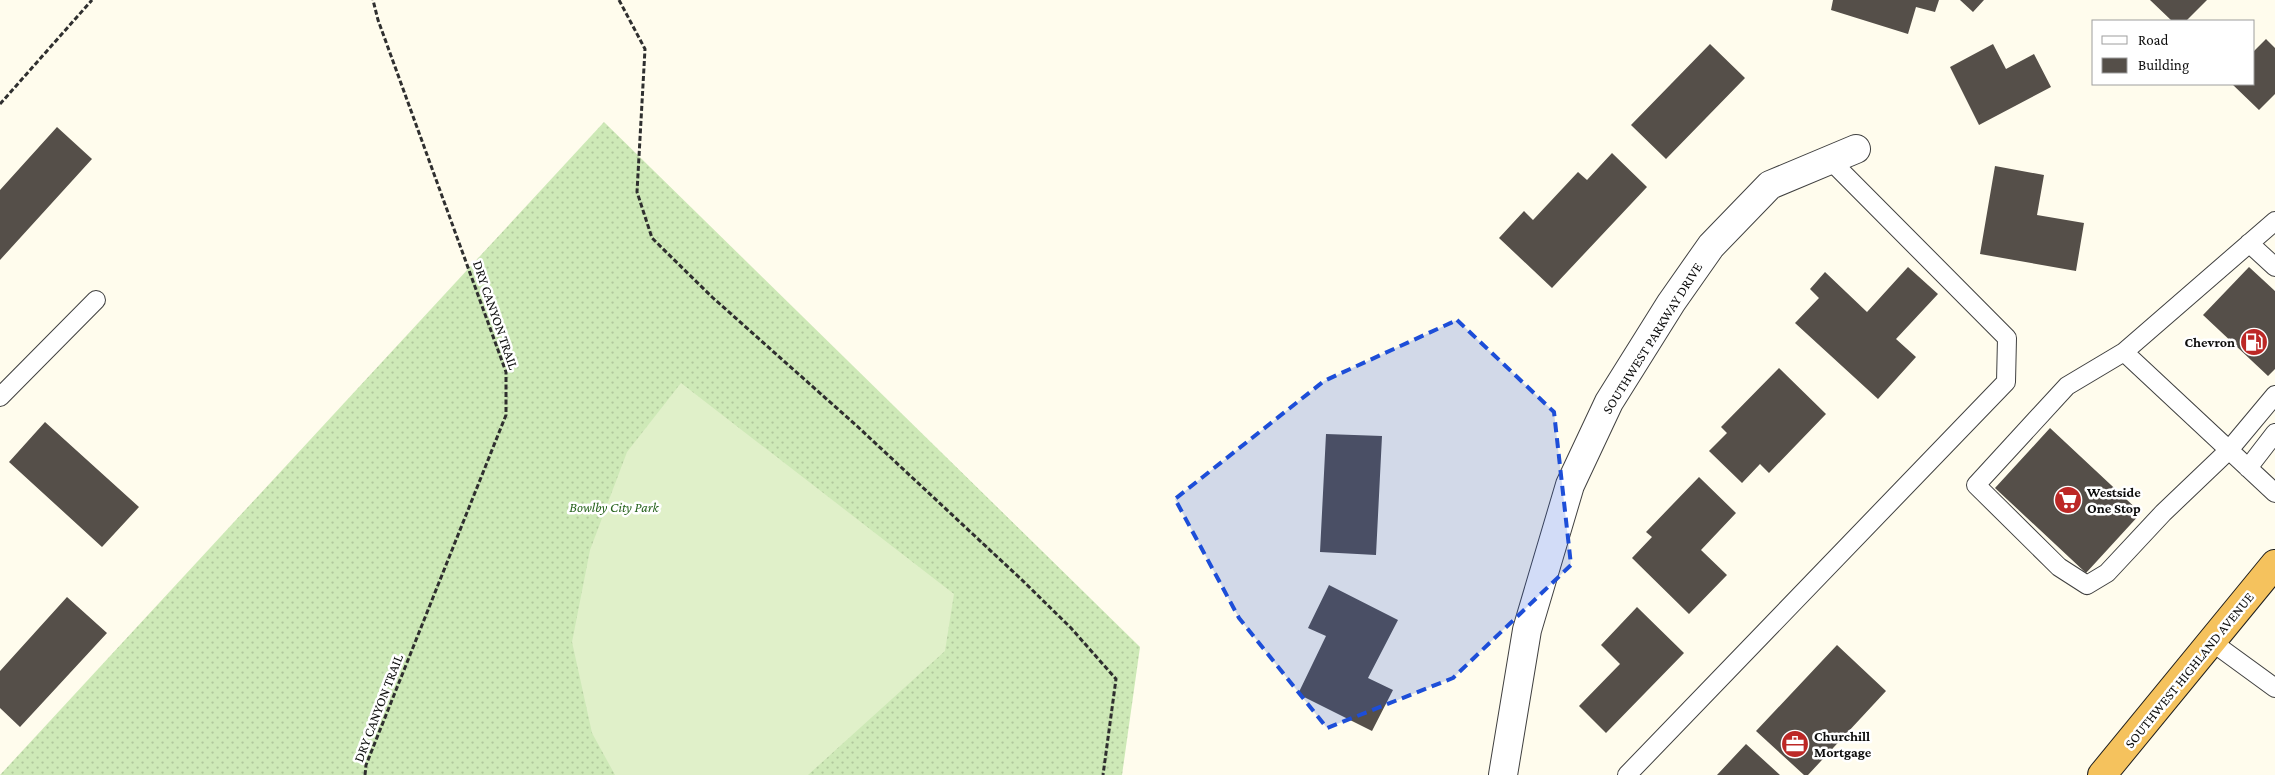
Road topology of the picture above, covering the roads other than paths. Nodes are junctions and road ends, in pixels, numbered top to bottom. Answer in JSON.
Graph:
{"nodes":[{"id":1,"x":1856,"y":149,"type":"dead end"},
{"id":2,"x":1831,"y":161,"type":"junction"},
{"id":3,"x":2275,"y":220,"type":"edge"},
{"id":4,"x":2249,"y":243,"type":"junction"},
{"id":5,"x":2275,"y":267,"type":"edge"},
{"id":6,"x":96,"y":300,"type":"dead end"},
{"id":7,"x":2124,"y":352,"type":"junction"},
{"id":8,"x":2275,"y":396,"type":"edge"},
{"id":9,"x":0,"y":397,"type":"edge"},
{"id":10,"x":2275,"y":434,"type":"edge"},
{"id":11,"x":2229,"y":450,"type":"junction"},
{"id":12,"x":2248,"y":468,"type":"junction"},
{"id":13,"x":2275,"y":493,"type":"edge"},
{"id":14,"x":2275,"y":564,"type":"edge"},
{"id":15,"x":2212,"y":642,"type":"junction"},
{"id":16,"x":2275,"y":688,"type":"edge"},
{"id":17,"x":1503,"y":775,"type":"edge"},
{"id":18,"x":1628,"y":775,"type":"edge"},
{"id":19,"x":2102,"y":775,"type":"edge"}],
"edges":[{"from":1,"to":2,"type":"street","name":"SOUTHWEST PARKWAY DRIVE"},
{"from":2,"to":17,"type":"street","name":"SOUTHWEST PARKWAY DRIVE"},
{"from":2,"to":18,"type":"lane"},
{"from":3,"to":4,"type":"lane"},
{"from":4,"to":5,"type":"lane"},
{"from":4,"to":7,"type":"lane"},
{"from":6,"to":9,"type":"lane"},
{"from":7,"to":11,"type":"lane"},
{"from":7,"to":11,"type":"lane"},
{"from":8,"to":11,"type":"lane"},
{"from":10,"to":12,"type":"lane"},
{"from":11,"to":12,"type":"lane"},
{"from":12,"to":13,"type":"lane"},
{"from":14,"to":15,"type":"highway","name":"SOUTHWEST HIGHLAND AVENUE"},
{"from":15,"to":16,"type":"lane"},
{"from":15,"to":19,"type":"highway","name":"SOUTHWEST HIGHLAND AVENUE"}]}
